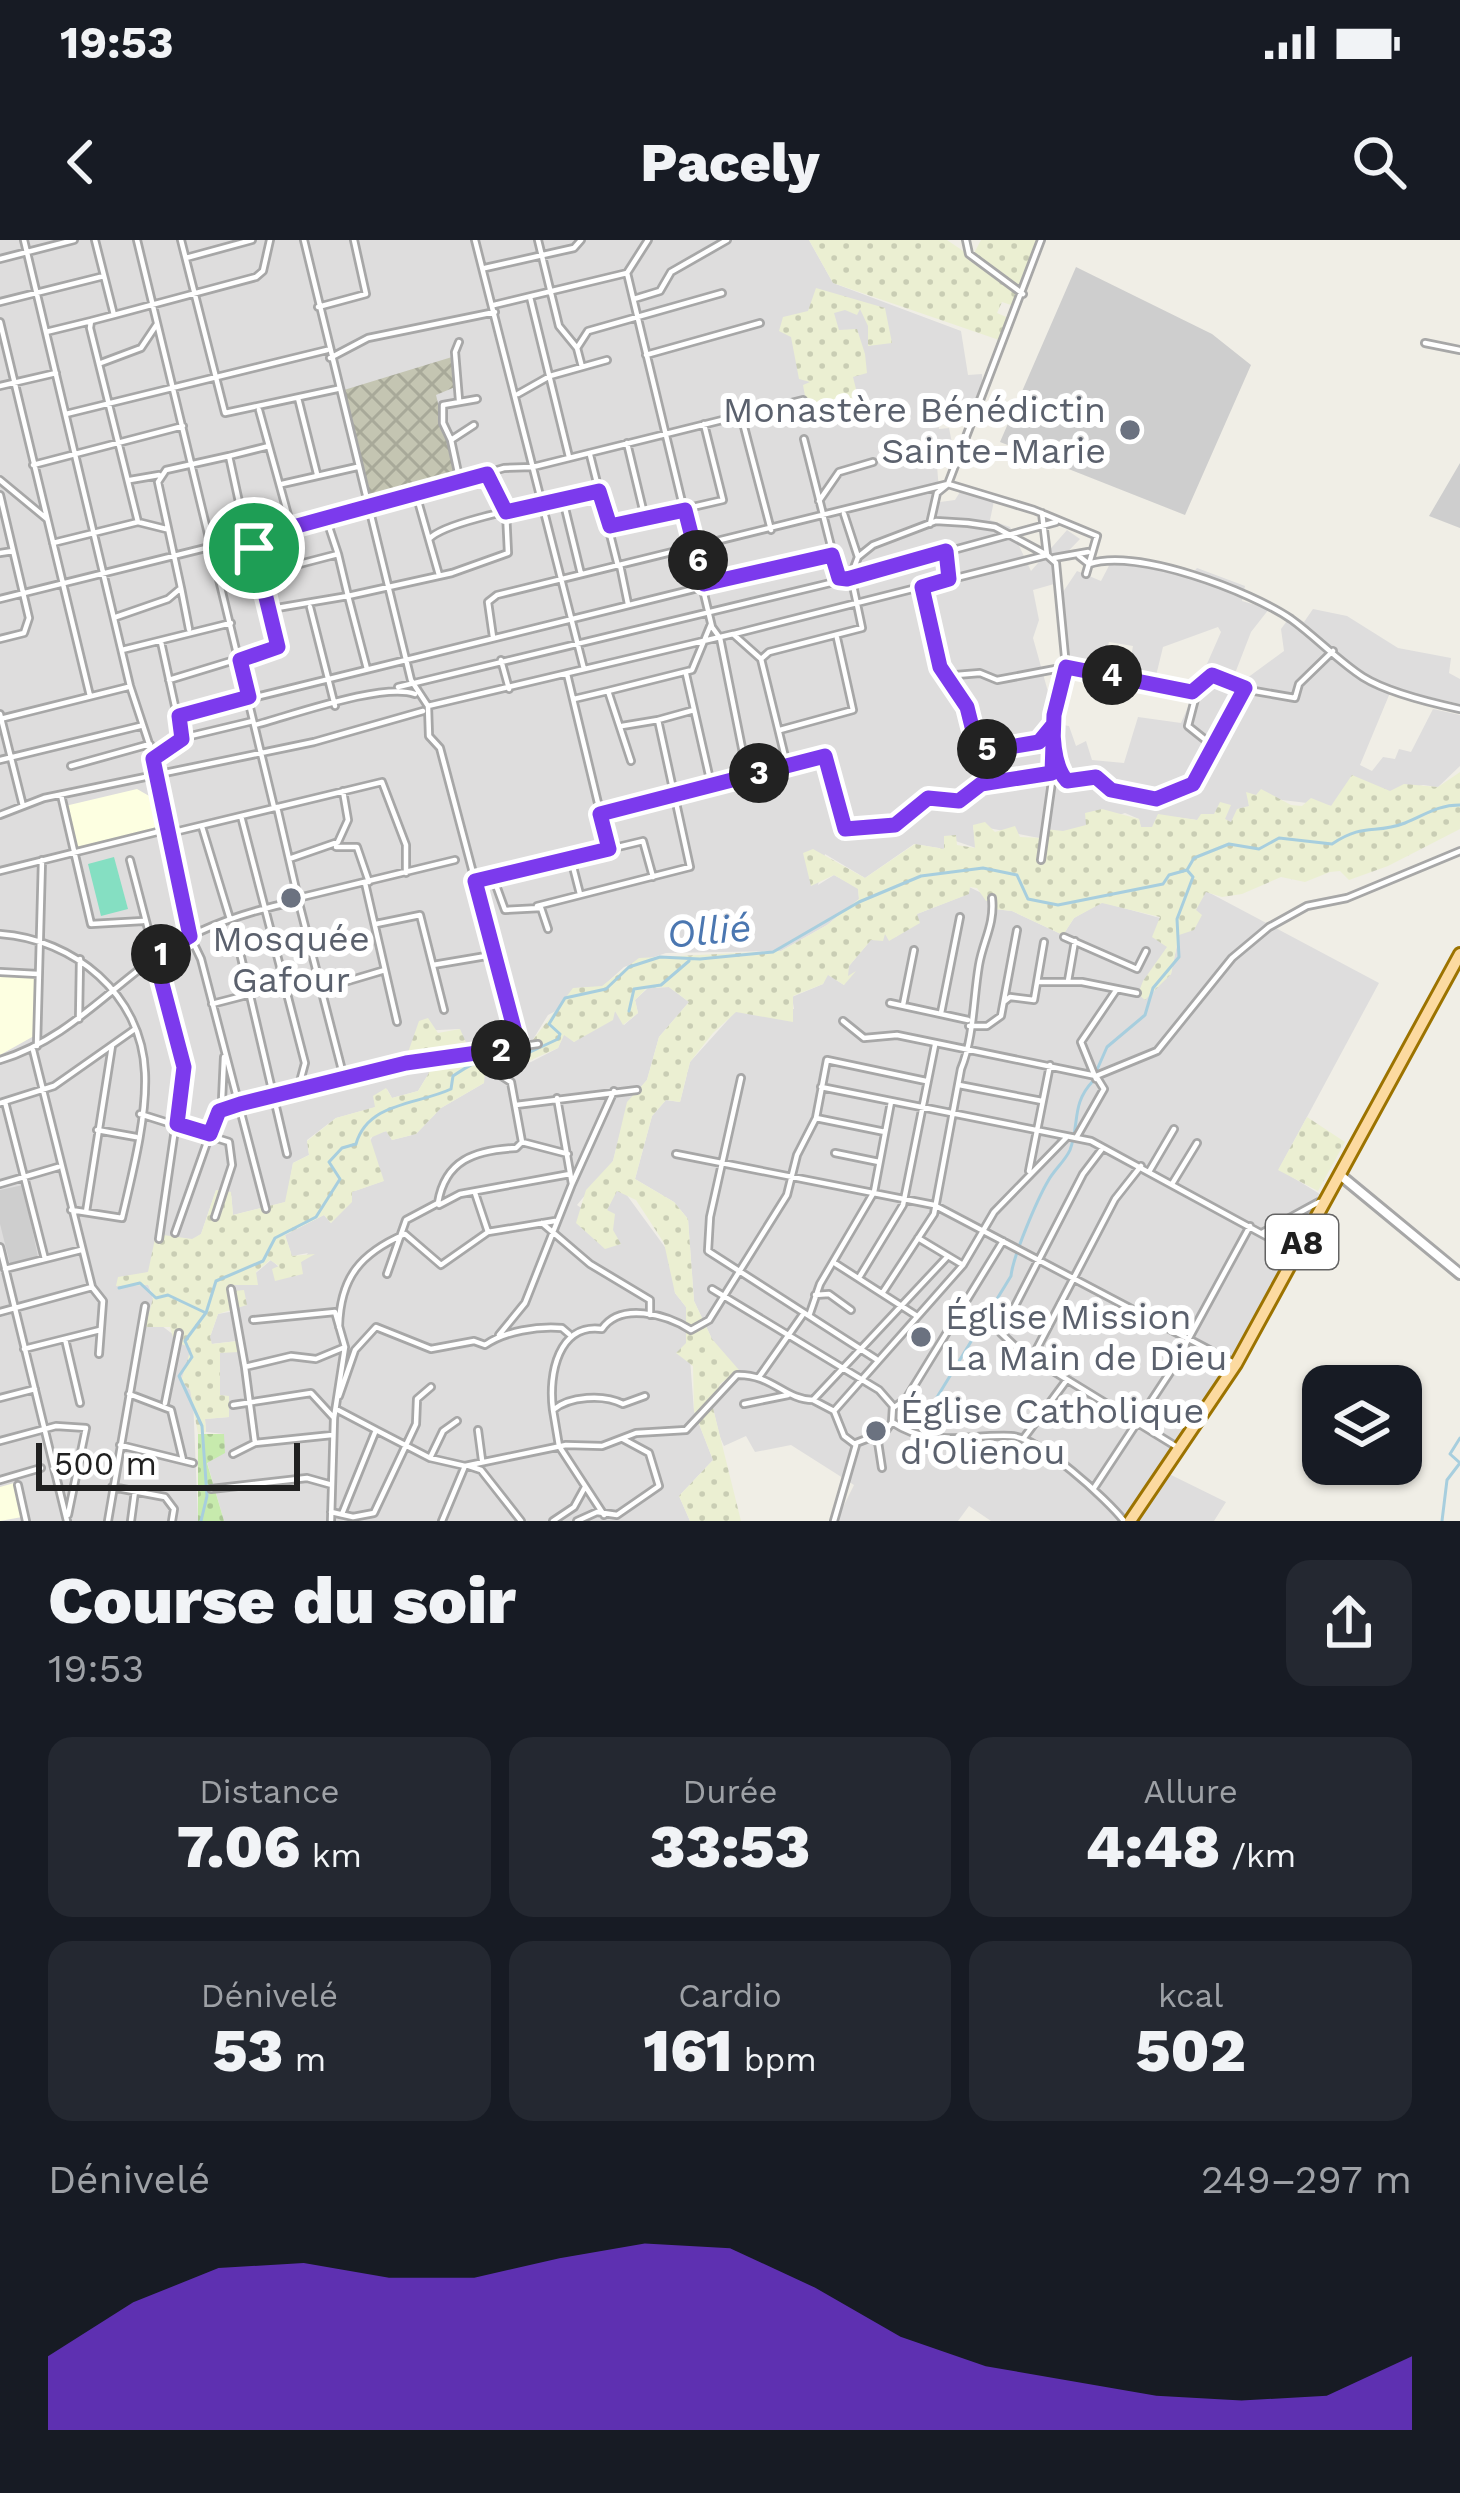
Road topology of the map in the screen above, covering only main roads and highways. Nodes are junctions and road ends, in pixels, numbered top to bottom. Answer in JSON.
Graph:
{"nodes":[{"id":1,"x":1460,"y":954,"type":"edge"},
{"id":2,"x":1127,"y":1521,"type":"edge"}],
"edges":[{"from":1,"to":2,"type":"main road","number":"A8"}]}
